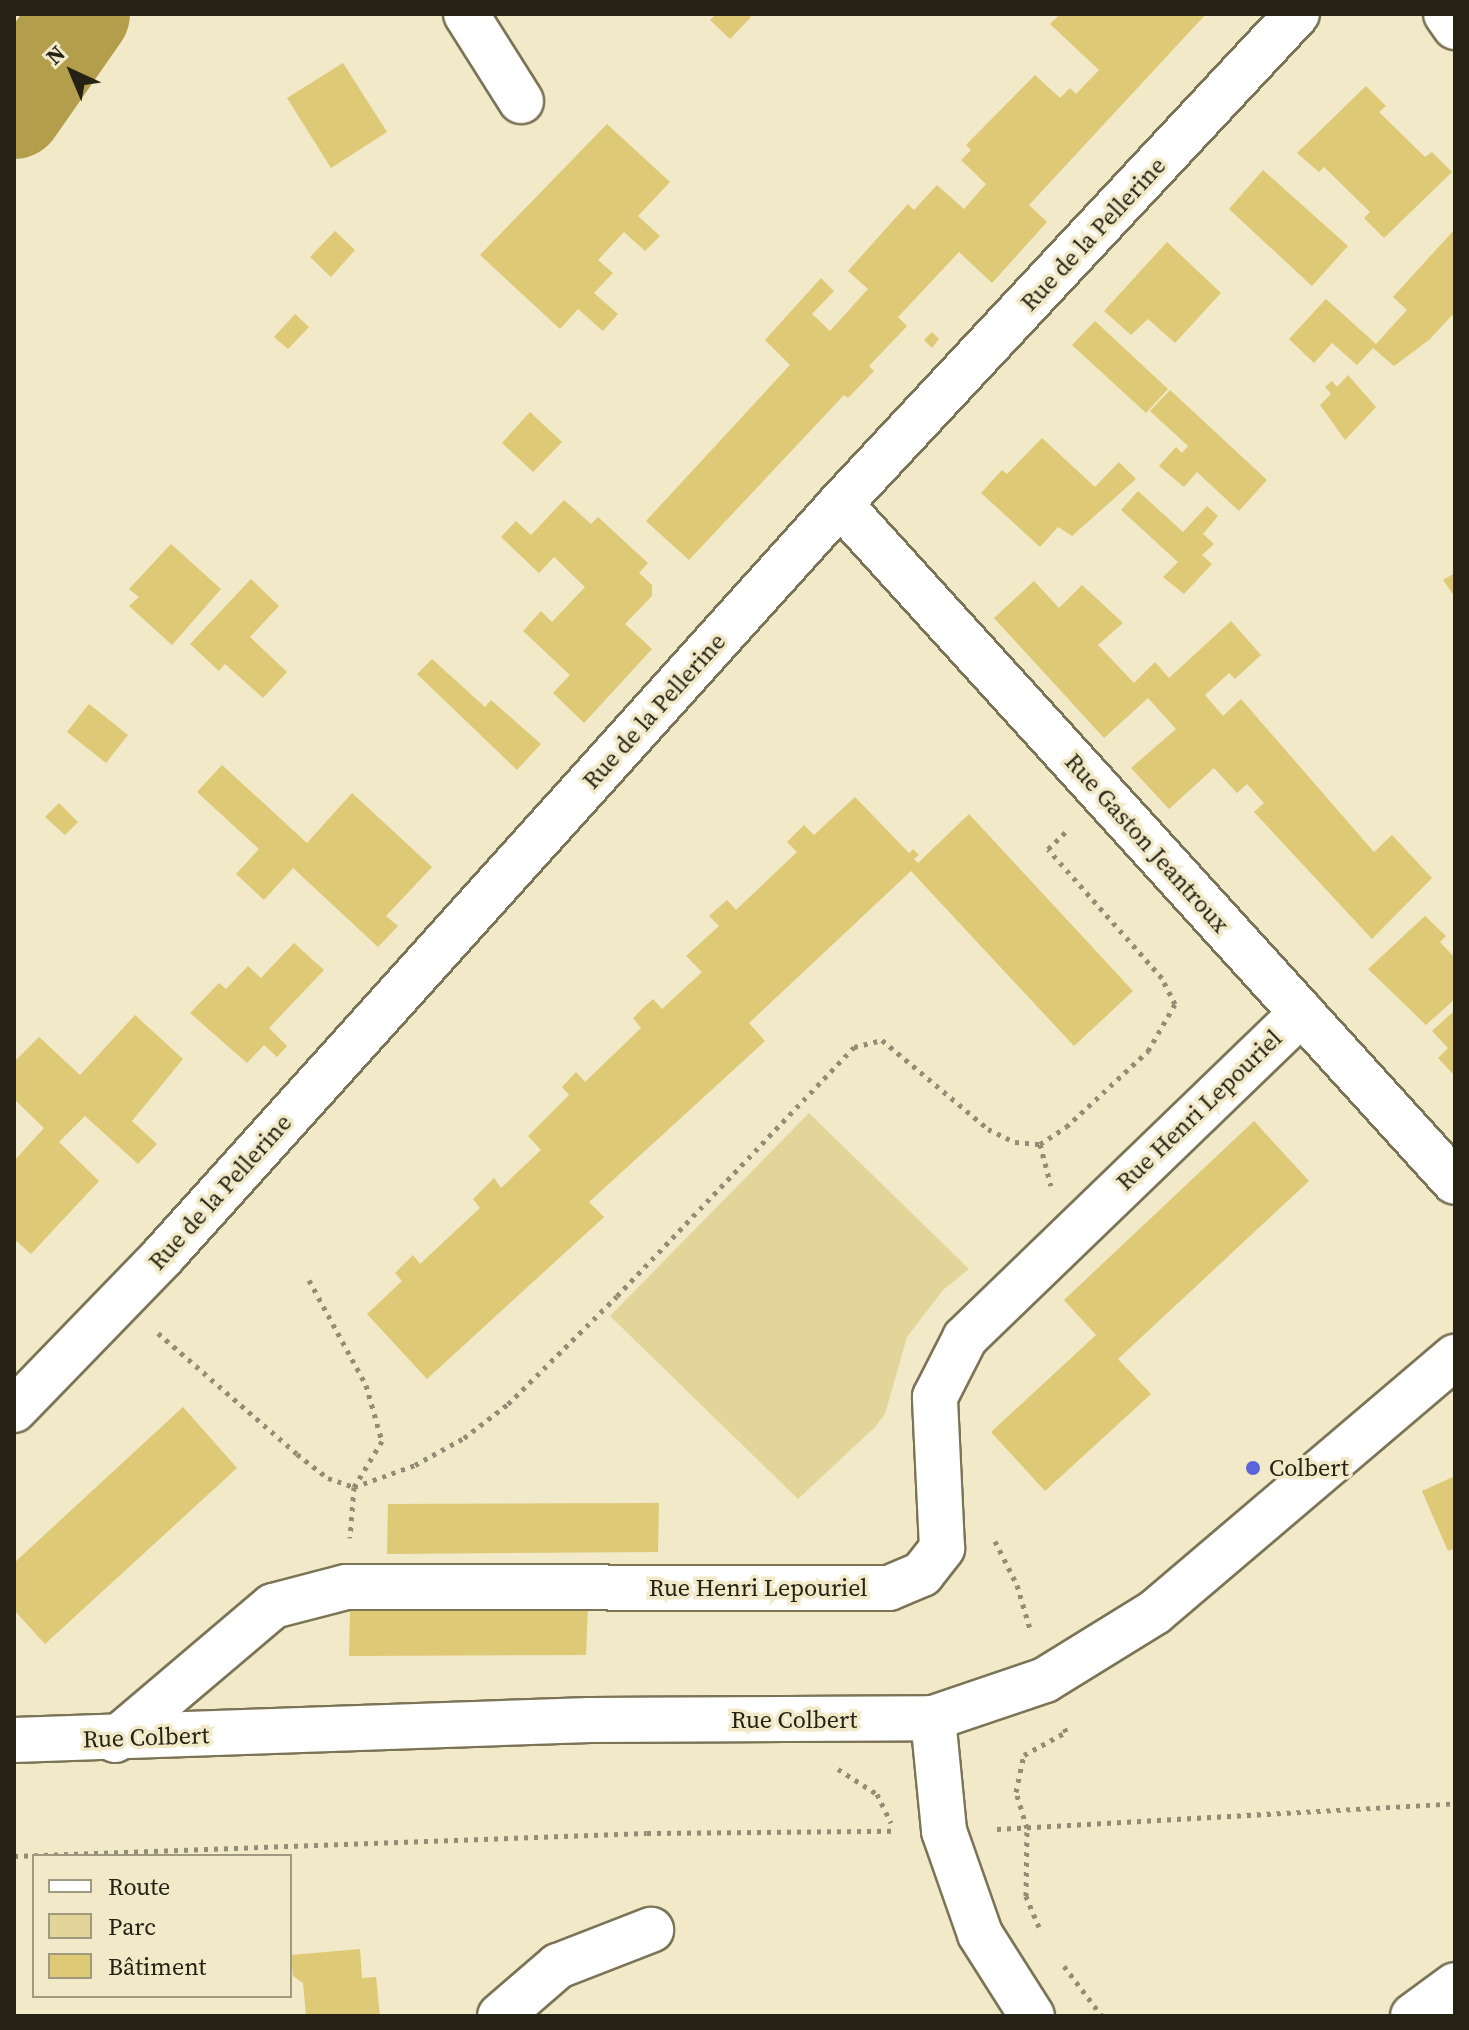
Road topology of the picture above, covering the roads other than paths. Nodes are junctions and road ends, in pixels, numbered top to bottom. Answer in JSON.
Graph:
{"nodes":[{"id":1,"x":466,"y":14,"type":"edge"},
{"id":2,"x":1297,"y":14,"type":"edge"},
{"id":3,"x":1446,"y":14,"type":"edge"},
{"id":4,"x":1455,"y":27,"type":"edge"},
{"id":5,"x":521,"y":101,"type":"dead end"},
{"id":6,"x":840,"y":504,"type":"junction"},
{"id":7,"x":1302,"y":1013,"type":"junction"},
{"id":8,"x":1455,"y":1182,"type":"edge"},
{"id":9,"x":1455,"y":1357,"type":"edge"},
{"id":10,"x":14,"y":1410,"type":"edge"},
{"id":11,"x":933,"y":1718,"type":"junction"},
{"id":12,"x":14,"y":1740,"type":"edge"},
{"id":13,"x":115,"y":1740,"type":"junction"},
{"id":14,"x":651,"y":1930,"type":"dead end"},
{"id":15,"x":1455,"y":1985,"type":"edge"},
{"id":16,"x":500,"y":2016,"type":"edge"},
{"id":17,"x":1032,"y":2016,"type":"edge"},
{"id":18,"x":1413,"y":2016,"type":"edge"}],
"edges":[{"from":1,"to":5,"type":"street"},
{"from":2,"to":6,"type":"street","name":"Rue de la Pellerine"},
{"from":3,"to":4,"type":"street"},
{"from":6,"to":7,"type":"street","name":"Rue Gaston Jeantroux"},
{"from":6,"to":10,"type":"street","name":"Rue de la Pellerine"},
{"from":7,"to":8,"type":"street","name":"Rue Gaston Jeantroux"},
{"from":7,"to":13,"type":"street","name":"Rue Henri Lepouriel"},
{"from":9,"to":11,"type":"street","name":"Rue Colbert"},
{"from":11,"to":13,"type":"street","name":"Rue Colbert"},
{"from":11,"to":17,"type":"street"},
{"from":12,"to":13,"type":"street","name":"Rue Colbert"},
{"from":14,"to":16,"type":"street"},
{"from":15,"to":18,"type":"street"}]}
